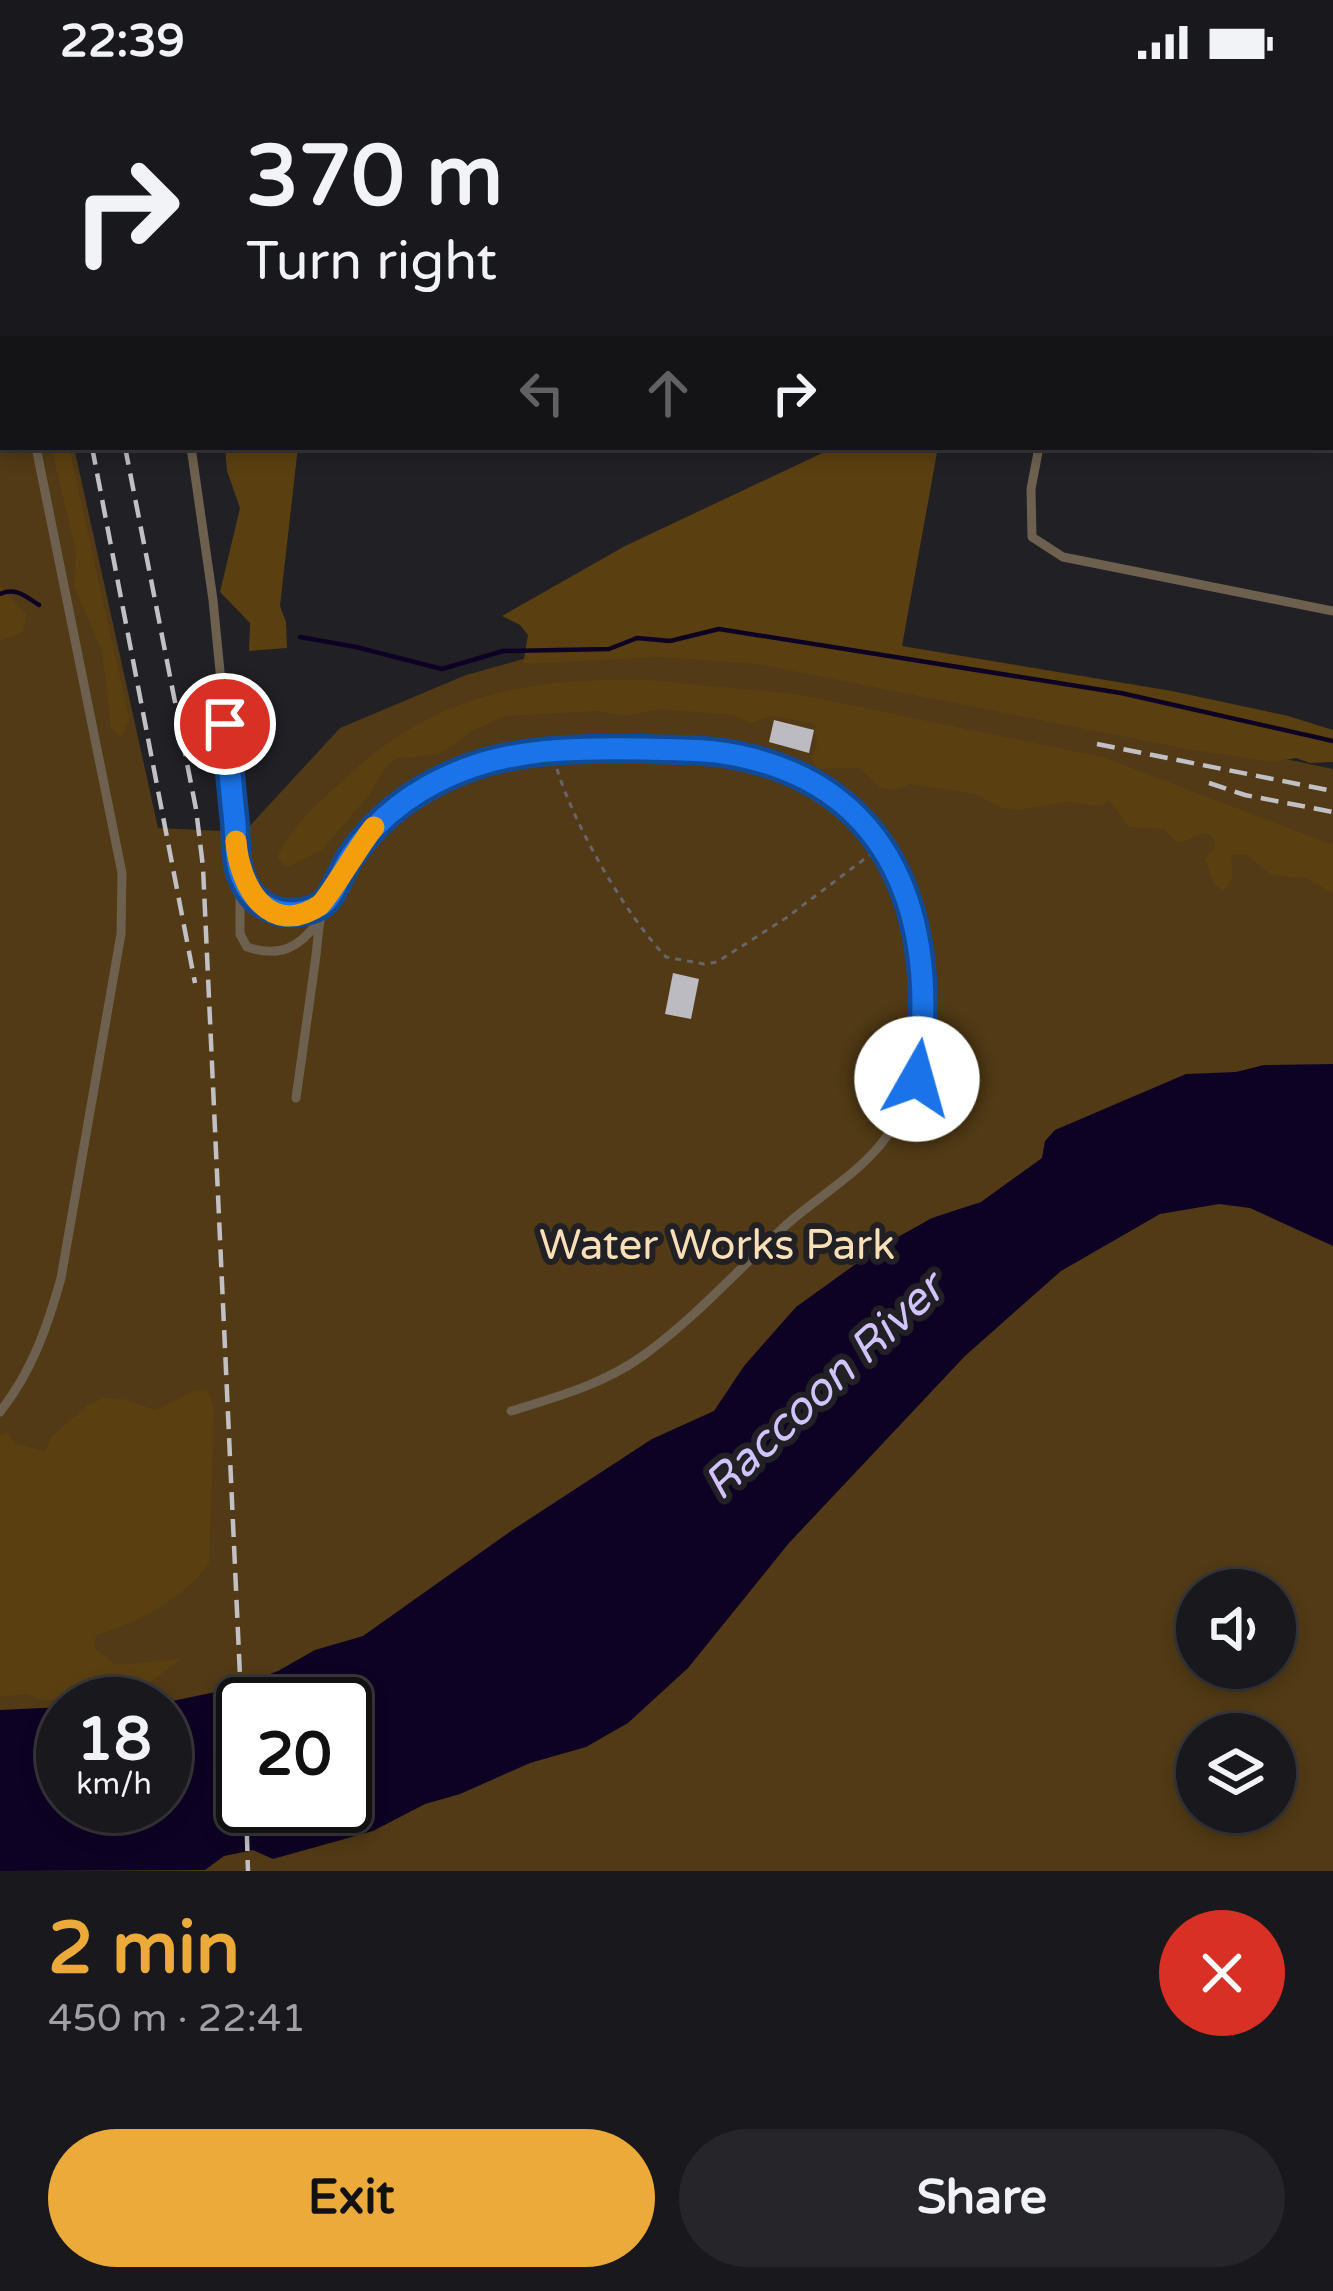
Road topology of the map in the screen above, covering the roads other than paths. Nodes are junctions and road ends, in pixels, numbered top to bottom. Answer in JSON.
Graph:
{"nodes":[{"id":1,"x":37,"y":450,"type":"edge"},
{"id":2,"x":191,"y":450,"type":"edge"},
{"id":3,"x":1038,"y":450,"type":"edge"},
{"id":4,"x":1333,"y":611,"type":"edge"},
{"id":5,"x":240,"y":874,"type":"junction"},
{"id":6,"x":324,"y":903,"type":"junction"},
{"id":7,"x":322,"y":916,"type":"junction"},
{"id":8,"x":296,"y":1098,"type":"dead end"},
{"id":9,"x":511,"y":1411,"type":"dead end"},
{"id":10,"x":0,"y":1412,"type":"edge"}],
"edges":[{"from":1,"to":10,"type":"lane"},
{"from":2,"to":5,"type":"lane"},
{"from":3,"to":4,"type":"lane"},
{"from":5,"to":6,"type":"lane"},
{"from":5,"to":7,"type":"lane"},
{"from":6,"to":7,"type":"lane"},
{"from":6,"to":9,"type":"lane"},
{"from":7,"to":8,"type":"lane"}]}
